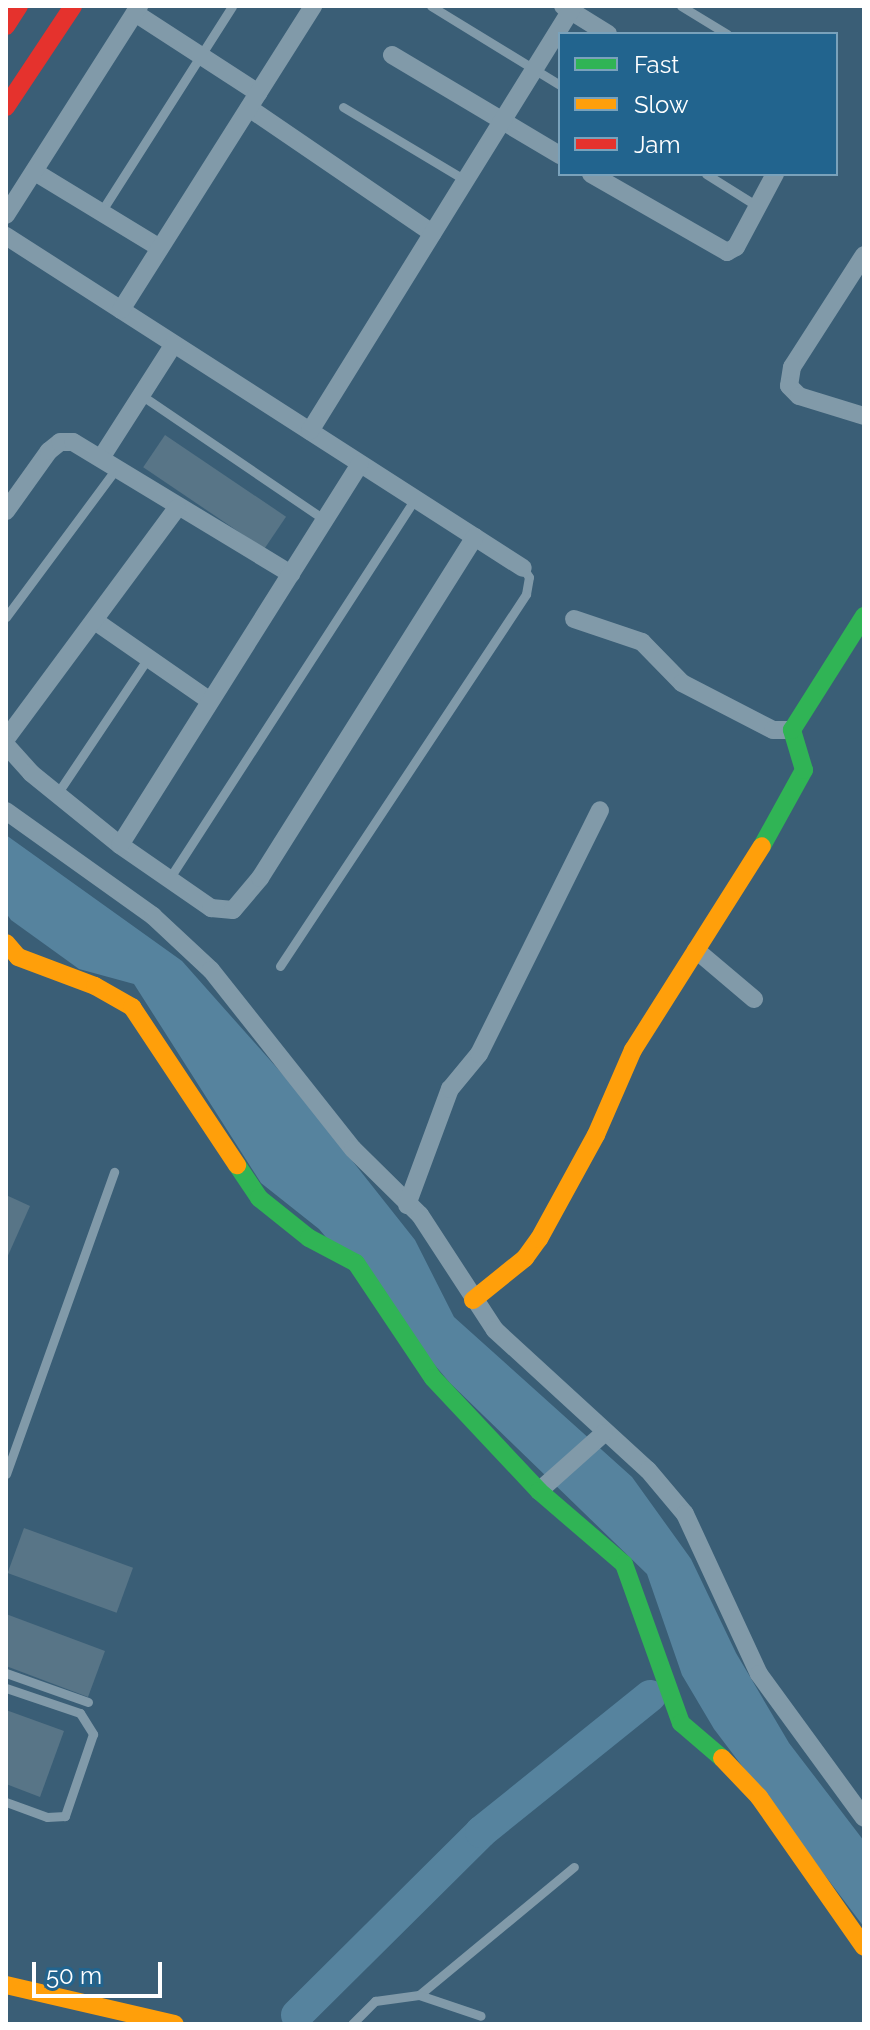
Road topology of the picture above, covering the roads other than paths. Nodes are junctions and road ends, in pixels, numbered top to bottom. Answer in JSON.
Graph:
{"nodes":[{"id":1,"x":73,"y":6,"type":"edge"},
{"id":2,"x":232,"y":6,"type":"edge"},
{"id":3,"x":313,"y":6,"type":"edge"},
{"id":4,"x":431,"y":6,"type":"edge"},
{"id":5,"x":681,"y":6,"type":"edge"},
{"id":6,"x":17,"y":7,"type":"edge"},
{"id":7,"x":569,"y":8,"type":"edge"},
{"id":8,"x":137,"y":9,"type":"edge"},
{"id":9,"x":6,"y":26,"type":"edge"},
{"id":10,"x":605,"y":32,"type":"edge"},
{"id":11,"x":724,"y":32,"type":"edge"},
{"id":12,"x":392,"y":55,"type":"dead end"},
{"id":13,"x":201,"y":56,"type":"junction"},
{"id":14,"x":534,"y":69,"type":"junction"},
{"id":15,"x":558,"y":84,"type":"edge"},
{"id":16,"x":254,"y":100,"type":"junction"},
{"id":17,"x":6,"y":107,"type":"edge"},
{"id":18,"x":343,"y":107,"type":"dead end"},
{"id":19,"x":502,"y":120,"type":"junction"},
{"id":20,"x":558,"y":154,"type":"edge"},
{"id":21,"x":35,"y":172,"type":"junction"},
{"id":22,"x":594,"y":176,"type":"edge"},
{"id":23,"x":709,"y":176,"type":"edge"},
{"id":24,"x":774,"y":176,"type":"edge"},
{"id":25,"x":465,"y":180,"type":"junction"},
{"id":26,"x":757,"y":206,"type":"junction"},
{"id":27,"x":100,"y":213,"type":"junction"},
{"id":28,"x":6,"y":215,"type":"edge"},
{"id":29,"x":432,"y":233,"type":"junction"},
{"id":30,"x":6,"y":236,"type":"edge"},
{"id":31,"x":160,"y":248,"type":"junction"},
{"id":32,"x":864,"y":255,"type":"edge"},
{"id":33,"x":121,"y":310,"type":"junction"},
{"id":34,"x":174,"y":344,"type":"junction"},
{"id":35,"x":141,"y":395,"type":"junction"},
{"id":36,"x":864,"y":416,"type":"edge"},
{"id":37,"x":310,"y":431,"type":"junction"},
{"id":38,"x":101,"y":458,"type":"junction"},
{"id":39,"x":360,"y":464,"type":"junction"},
{"id":40,"x":116,"y":469,"type":"junction"},
{"id":41,"x":415,"y":499,"type":"junction"},
{"id":42,"x":177,"y":508,"type":"junction"},
{"id":43,"x":6,"y":511,"type":"edge"},
{"id":44,"x":325,"y":520,"type":"junction"},
{"id":45,"x":475,"y":537,"type":"junction"},
{"id":46,"x":523,"y":568,"type":"joint"},
{"id":47,"x":291,"y":574,"type":"junction"},
{"id":48,"x":864,"y":616,"type":"edge"},
{"id":49,"x":6,"y":617,"type":"edge"},
{"id":50,"x":574,"y":619,"type":"dead end"},
{"id":51,"x":95,"y":621,"type":"junction"},
{"id":52,"x":148,"y":658,"type":"junction"},
{"id":53,"x":210,"y":701,"type":"junction"},
{"id":54,"x":792,"y":730,"type":"junction"},
{"id":55,"x":6,"y":739,"type":"edge"},
{"id":56,"x":6,"y":745,"type":"edge"},
{"id":57,"x":57,"y":794,"type":"junction"},
{"id":58,"x":600,"y":810,"type":"dead end"},
{"id":59,"x":6,"y":811,"type":"edge"},
{"id":60,"x":120,"y":845,"type":"junction"},
{"id":61,"x":169,"y":879,"type":"junction"},
{"id":62,"x":6,"y":943,"type":"edge"},
{"id":63,"x":696,"y":950,"type":"junction"},
{"id":64,"x":280,"y":966,"type":"dead end"},
{"id":65,"x":754,"y":999,"type":"dead end"},
{"id":66,"x":114,"y":1172,"type":"dead end"},
{"id":67,"x":407,"y":1205,"type":"junction"},
{"id":68,"x":473,"y":1300,"type":"junction"},
{"id":69,"x":599,"y":1437,"type":"junction"},
{"id":70,"x":6,"y":1474,"type":"edge"},
{"id":71,"x":543,"y":1487,"type":"junction"},
{"id":72,"x":6,"y":1673,"type":"edge"},
{"id":73,"x":6,"y":1688,"type":"edge"},
{"id":74,"x":88,"y":1702,"type":"dead end"},
{"id":75,"x":6,"y":1802,"type":"edge"},
{"id":76,"x":864,"y":1818,"type":"edge"},
{"id":77,"x":574,"y":1867,"type":"dead end"},
{"id":78,"x":864,"y":1947,"type":"edge"},
{"id":79,"x":6,"y":1978,"type":"edge"},
{"id":80,"x":6,"y":1985,"type":"edge"},
{"id":81,"x":419,"y":1995,"type":"junction"},
{"id":82,"x":125,"y":2012,"type":"junction"},
{"id":83,"x":481,"y":2016,"type":"dead end"},
{"id":84,"x":175,"y":2024,"type":"edge"},
{"id":85,"x":352,"y":2024,"type":"edge"}],
"edges":[{"from":1,"to":17,"type":"main road"},
{"from":2,"to":13,"type":"lane"},
{"from":3,"to":16,"type":"street"},
{"from":4,"to":14,"type":"lane"},
{"from":5,"to":11,"type":"lane"},
{"from":6,"to":9,"type":"main road"},
{"from":7,"to":10,"type":"street"},
{"from":7,"to":14,"type":"street"},
{"from":8,"to":13,"type":"street"},
{"from":8,"to":21,"type":"street"},
{"from":12,"to":19,"type":"street"},
{"from":13,"to":16,"type":"street"},
{"from":13,"to":27,"type":"lane"},
{"from":14,"to":15,"type":"lane"},
{"from":14,"to":19,"type":"street"},
{"from":16,"to":29,"type":"street"},
{"from":16,"to":31,"type":"street"},
{"from":18,"to":25,"type":"lane"},
{"from":19,"to":20,"type":"street"},
{"from":19,"to":25,"type":"street"},
{"from":21,"to":27,"type":"street"},
{"from":21,"to":28,"type":"street"},
{"from":22,"to":26,"type":"street"},
{"from":23,"to":26,"type":"lane"},
{"from":24,"to":26,"type":"street"},
{"from":25,"to":29,"type":"street"},
{"from":27,"to":31,"type":"street"},
{"from":29,"to":37,"type":"street"},
{"from":30,"to":33,"type":"street"},
{"from":31,"to":33,"type":"street"},
{"from":32,"to":36,"type":"street"},
{"from":33,"to":34,"type":"street"},
{"from":34,"to":35,"type":"street"},
{"from":34,"to":37,"type":"street"},
{"from":35,"to":38,"type":"street"},
{"from":35,"to":44,"type":"lane"},
{"from":37,"to":39,"type":"street"},
{"from":38,"to":40,"type":"street"},
{"from":38,"to":43,"type":"street"},
{"from":39,"to":41,"type":"street"},
{"from":39,"to":44,"type":"street"},
{"from":40,"to":42,"type":"street"},
{"from":40,"to":49,"type":"lane"},
{"from":41,"to":45,"type":"street"},
{"from":41,"to":61,"type":"lane"},
{"from":42,"to":47,"type":"street"},
{"from":42,"to":51,"type":"street"},
{"from":44,"to":47,"type":"street"},
{"from":45,"to":46,"type":"street"},
{"from":45,"to":61,"type":"street"},
{"from":46,"to":64,"type":"lane"},
{"from":47,"to":53,"type":"street"},
{"from":48,"to":54,"type":"main road"},
{"from":50,"to":54,"type":"street"},
{"from":51,"to":52,"type":"street"},
{"from":51,"to":55,"type":"street"},
{"from":52,"to":53,"type":"street"},
{"from":52,"to":57,"type":"lane"},
{"from":53,"to":60,"type":"street"},
{"from":54,"to":63,"type":"main road"},
{"from":56,"to":57,"type":"street"},
{"from":57,"to":60,"type":"street"},
{"from":58,"to":67,"type":"street"},
{"from":59,"to":67,"type":"street"},
{"from":60,"to":61,"type":"street"},
{"from":62,"to":71,"type":"main road"},
{"from":63,"to":65,"type":"street"},
{"from":63,"to":68,"type":"main road"},
{"from":66,"to":70,"type":"lane"},
{"from":67,"to":68,"type":"street"},
{"from":68,"to":69,"type":"street"},
{"from":69,"to":71,"type":"street"},
{"from":69,"to":76,"type":"street"},
{"from":71,"to":78,"type":"main road"},
{"from":72,"to":74,"type":"lane"},
{"from":73,"to":75,"type":"lane"},
{"from":77,"to":81,"type":"lane"},
{"from":79,"to":82,"type":"main road"},
{"from":80,"to":82,"type":"main road"},
{"from":81,"to":83,"type":"lane"},
{"from":81,"to":85,"type":"lane"},
{"from":82,"to":84,"type":"main road"}]}
